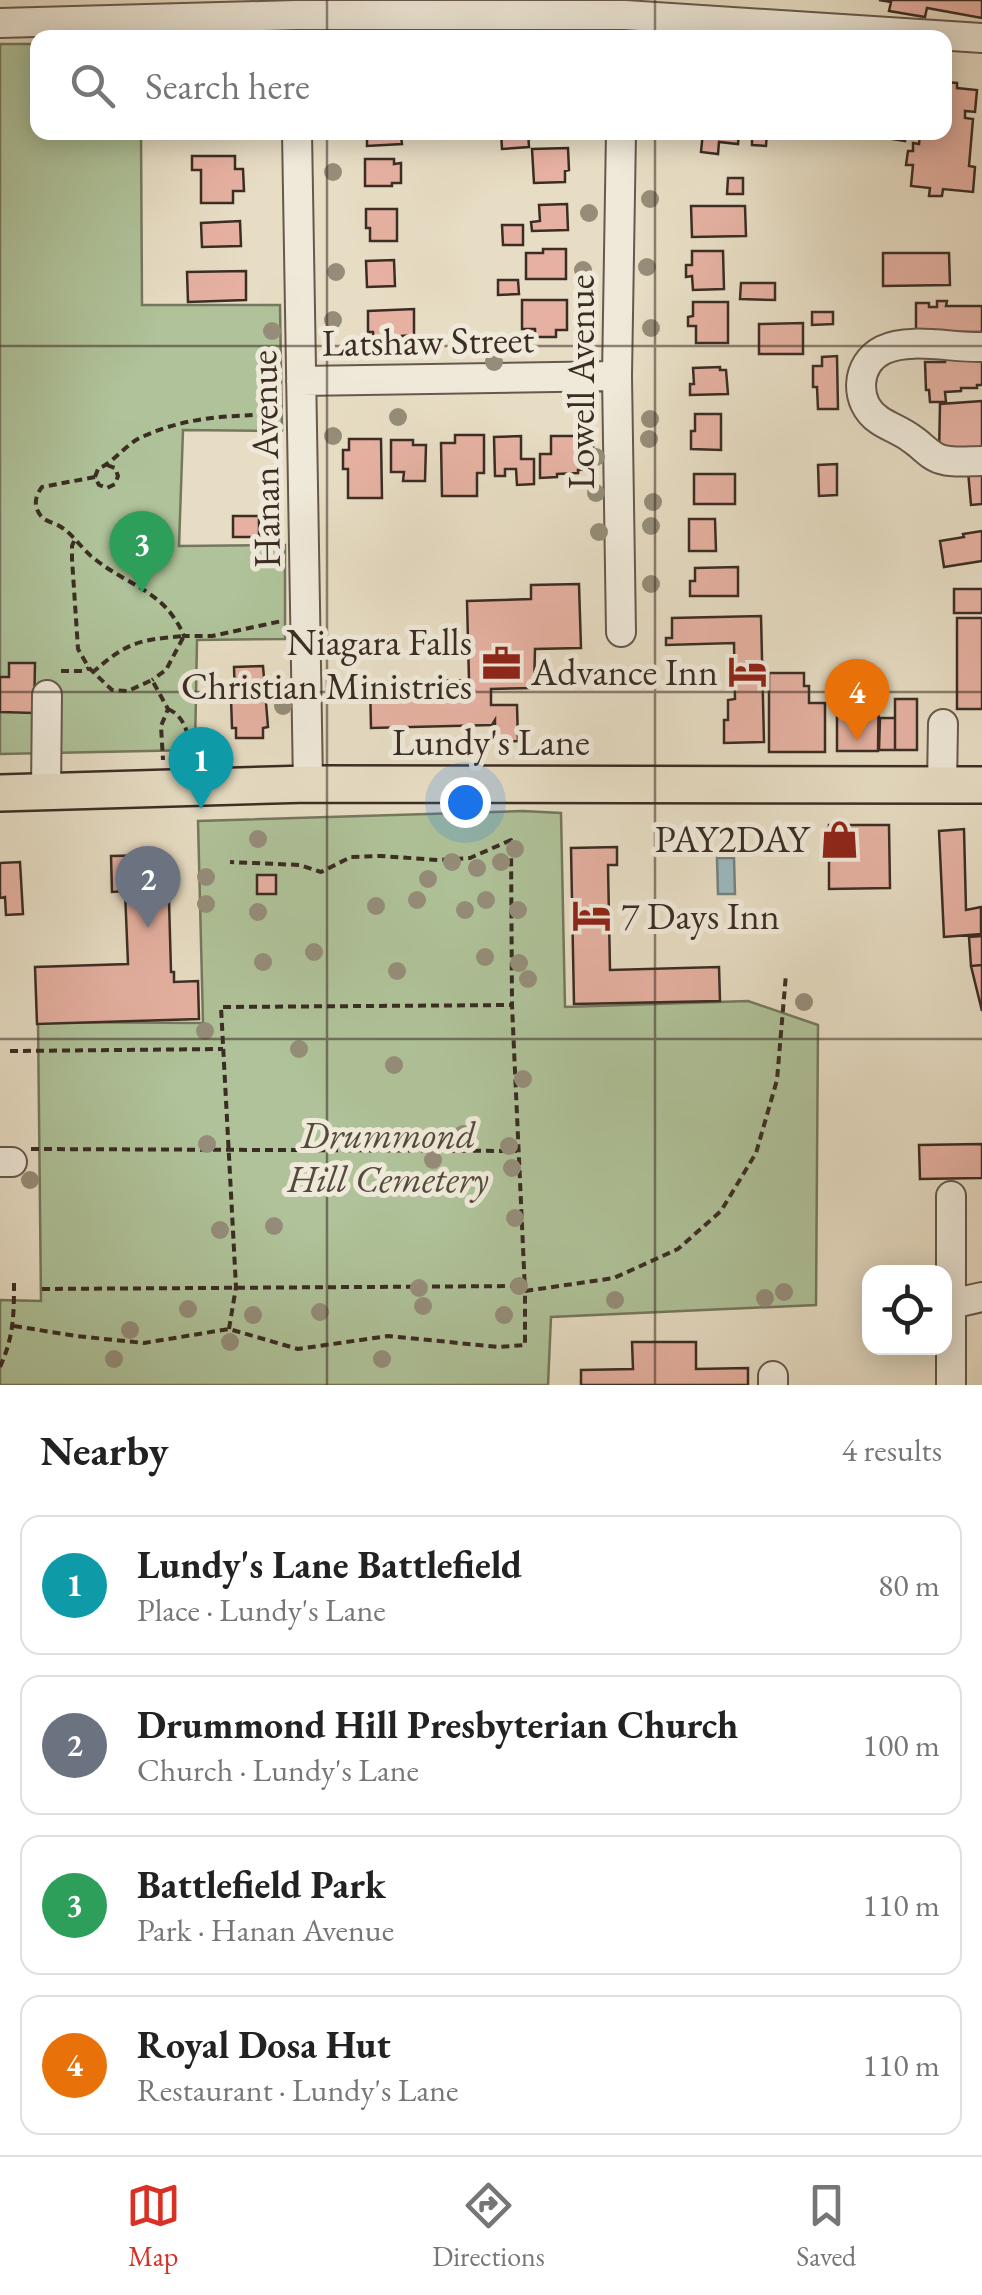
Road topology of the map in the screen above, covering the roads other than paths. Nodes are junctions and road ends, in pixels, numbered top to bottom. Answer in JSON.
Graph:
{"nodes":[{"id":1,"x":624,"y":17,"type":"edge"},
{"id":2,"x":296,"y":18,"type":"edge"},
{"id":3,"x":0,"y":23,"type":"edge"},
{"id":4,"x":846,"y":30,"type":"edge"},
{"id":5,"x":952,"y":36,"type":"edge"},
{"id":6,"x":982,"y":38,"type":"edge"},
{"id":7,"x":298,"y":140,"type":"edge"},
{"id":8,"x":621,"y":140,"type":"edge"},
{"id":9,"x":982,"y":347,"type":"edge"},
{"id":10,"x":617,"y":376,"type":"junction"},
{"id":11,"x":301,"y":381,"type":"junction"},
{"id":12,"x":982,"y":461,"type":"edge"},
{"id":13,"x":621,"y":632,"type":"dead end"},
{"id":14,"x":54,"y":683,"type":"road end"},
{"id":15,"x":942,"y":724,"type":"dead end"},
{"id":16,"x":308,"y":784,"type":"junction"},
{"id":17,"x":942,"y":785,"type":"junction"},
{"id":18,"x":982,"y":785,"type":"edge"},
{"id":19,"x":46,"y":792,"type":"junction"},
{"id":20,"x":0,"y":793,"type":"edge"},
{"id":21,"x":951,"y":1196,"type":"dead end"},
{"id":22,"x":951,"y":1265,"type":"edge"},
{"id":23,"x":982,"y":1297,"type":"edge"},
{"id":24,"x":952,"y":1304,"type":"edge"},
{"id":25,"x":951,"y":1355,"type":"edge"},
{"id":26,"x":951,"y":1385,"type":"edge"}],
"edges":[{"from":1,"to":2,"type":"street"},
{"from":1,"to":4,"type":"street"},
{"from":2,"to":3,"type":"street"},
{"from":5,"to":6,"type":"street"},
{"from":7,"to":11,"type":"street","name":"Hanan Avenue"},
{"from":8,"to":10,"type":"street","name":"Lowell Avenue"},
{"from":9,"to":12,"type":"street"},
{"from":10,"to":11,"type":"street","name":"Latshaw Street"},
{"from":10,"to":13,"type":"street","name":"Lowell Avenue"},
{"from":11,"to":16,"type":"street","name":"Hanan Avenue"},
{"from":14,"to":19,"type":"street"},
{"from":15,"to":17,"type":"street"},
{"from":16,"to":17,"type":"main road","name":"Lundy's Lane"},
{"from":16,"to":19,"type":"main road","name":"Lundy's Lane"},
{"from":17,"to":18,"type":"main road","name":"Lundy's Lane"},
{"from":19,"to":20,"type":"main road","name":"Lundy's Lane"},
{"from":21,"to":22,"type":"street"},
{"from":23,"to":24,"type":"street"},
{"from":25,"to":26,"type":"street"}]}
